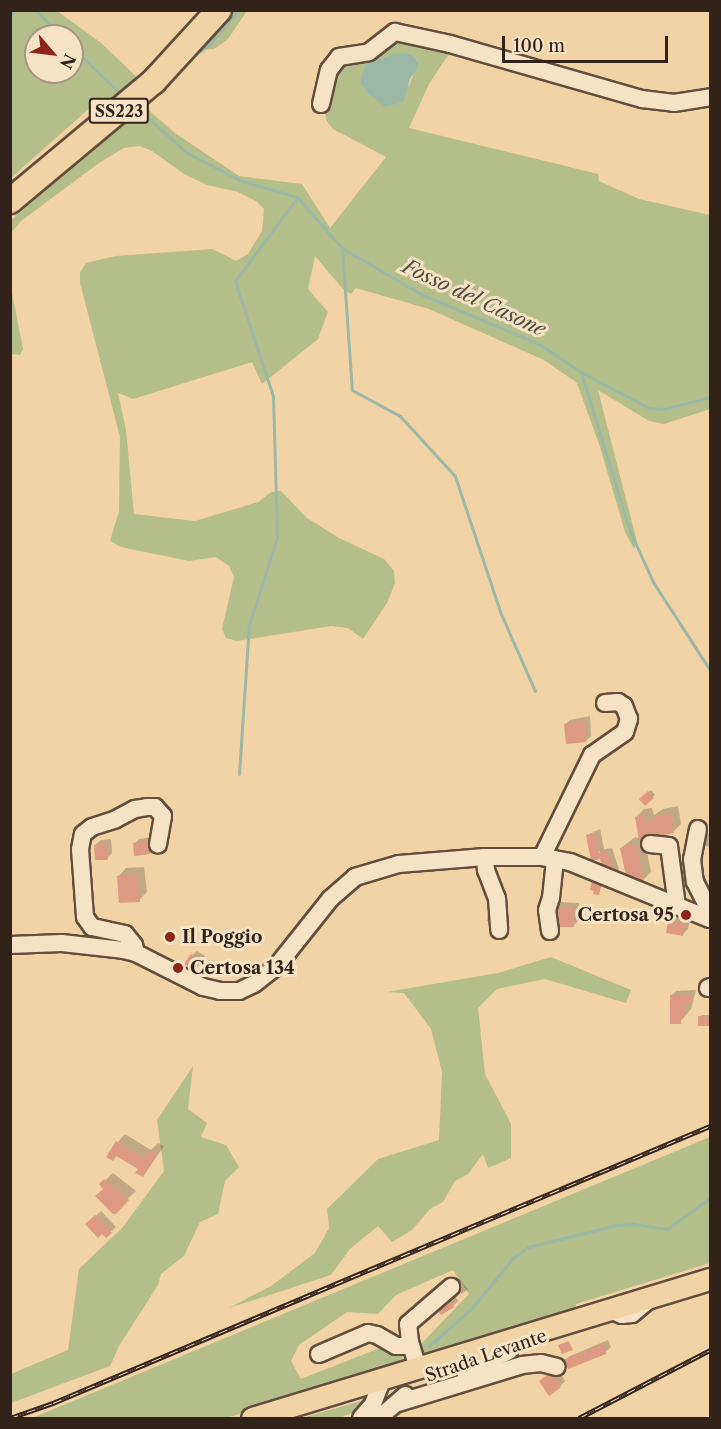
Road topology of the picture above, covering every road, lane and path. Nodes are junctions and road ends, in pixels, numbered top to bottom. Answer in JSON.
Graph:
{"nodes":[{"id":1,"x":219,"y":10,"type":"edge"},
{"id":2,"x":711,"y":97,"type":"edge"},
{"id":3,"x":321,"y":104,"type":"dead end"},
{"id":4,"x":10,"y":201,"type":"edge"},
{"id":5,"x":605,"y":703,"type":"dead end"},
{"id":6,"x":698,"y":829,"type":"dead end"},
{"id":7,"x":650,"y":844,"type":"dead end"},
{"id":8,"x":158,"y":845,"type":"dead end"},
{"id":9,"x":485,"y":857,"type":"junction"},
{"id":10,"x":548,"y":858,"type":"junction"},
{"id":11,"x":677,"y":906,"type":"junction"},
{"id":12,"x":711,"y":911,"type":"edge"},
{"id":13,"x":711,"y":920,"type":"edge"},
{"id":14,"x":499,"y":930,"type":"dead end"},
{"id":15,"x":550,"y":931,"type":"dead end"},
{"id":16,"x":10,"y":945,"type":"edge"},
{"id":17,"x":136,"y":953,"type":"junction"},
{"id":18,"x":711,"y":1279,"type":"edge"},
{"id":19,"x":689,"y":1286,"type":"junction"},
{"id":20,"x":451,"y":1287,"type":"dead end"},
{"id":21,"x":711,"y":1290,"type":"edge"},
{"id":22,"x":601,"y":1312,"type":"junction"},
{"id":23,"x":411,"y":1346,"type":"junction"},
{"id":24,"x":319,"y":1354,"type":"dead end"},
{"id":25,"x":557,"y":1367,"type":"dead end"},
{"id":26,"x":418,"y":1368,"type":"junction"},
{"id":27,"x":386,"y":1399,"type":"edge"},
{"id":28,"x":252,"y":1419,"type":"edge"},
{"id":29,"x":292,"y":1419,"type":"edge"},
{"id":30,"x":361,"y":1419,"type":"edge"}],
"edges":[{"from":1,"to":4,"type":"highway","number":"SS223"},
{"from":2,"to":3,"type":"street"},
{"from":5,"to":10,"type":"street"},
{"from":6,"to":12,"type":"street"},
{"from":7,"to":11,"type":"street"},
{"from":8,"to":17,"type":"street"},
{"from":9,"to":10,"type":"street"},
{"from":9,"to":14,"type":"street"},
{"from":9,"to":17,"type":"street"},
{"from":10,"to":11,"type":"street"},
{"from":10,"to":15,"type":"street"},
{"from":11,"to":13,"type":"street"},
{"from":16,"to":17,"type":"street"},
{"from":18,"to":19,"type":"main road","name":"Strada Levante"},
{"from":19,"to":21,"type":"street"},
{"from":19,"to":22,"type":"main road","name":"Strada Levante"},
{"from":20,"to":23,"type":"street"},
{"from":22,"to":26,"type":"main road","name":"Strada Levante"},
{"from":22,"to":27,"type":"main road","name":"Strada Levante"},
{"from":23,"to":24,"type":"street"},
{"from":23,"to":26,"type":"street"},
{"from":25,"to":27,"type":"street"},
{"from":26,"to":27,"type":"main road","name":"Strada Levante"},
{"from":27,"to":28,"type":"main road"},
{"from":27,"to":29,"type":"main road"},
{"from":27,"to":30,"type":"street"}]}
